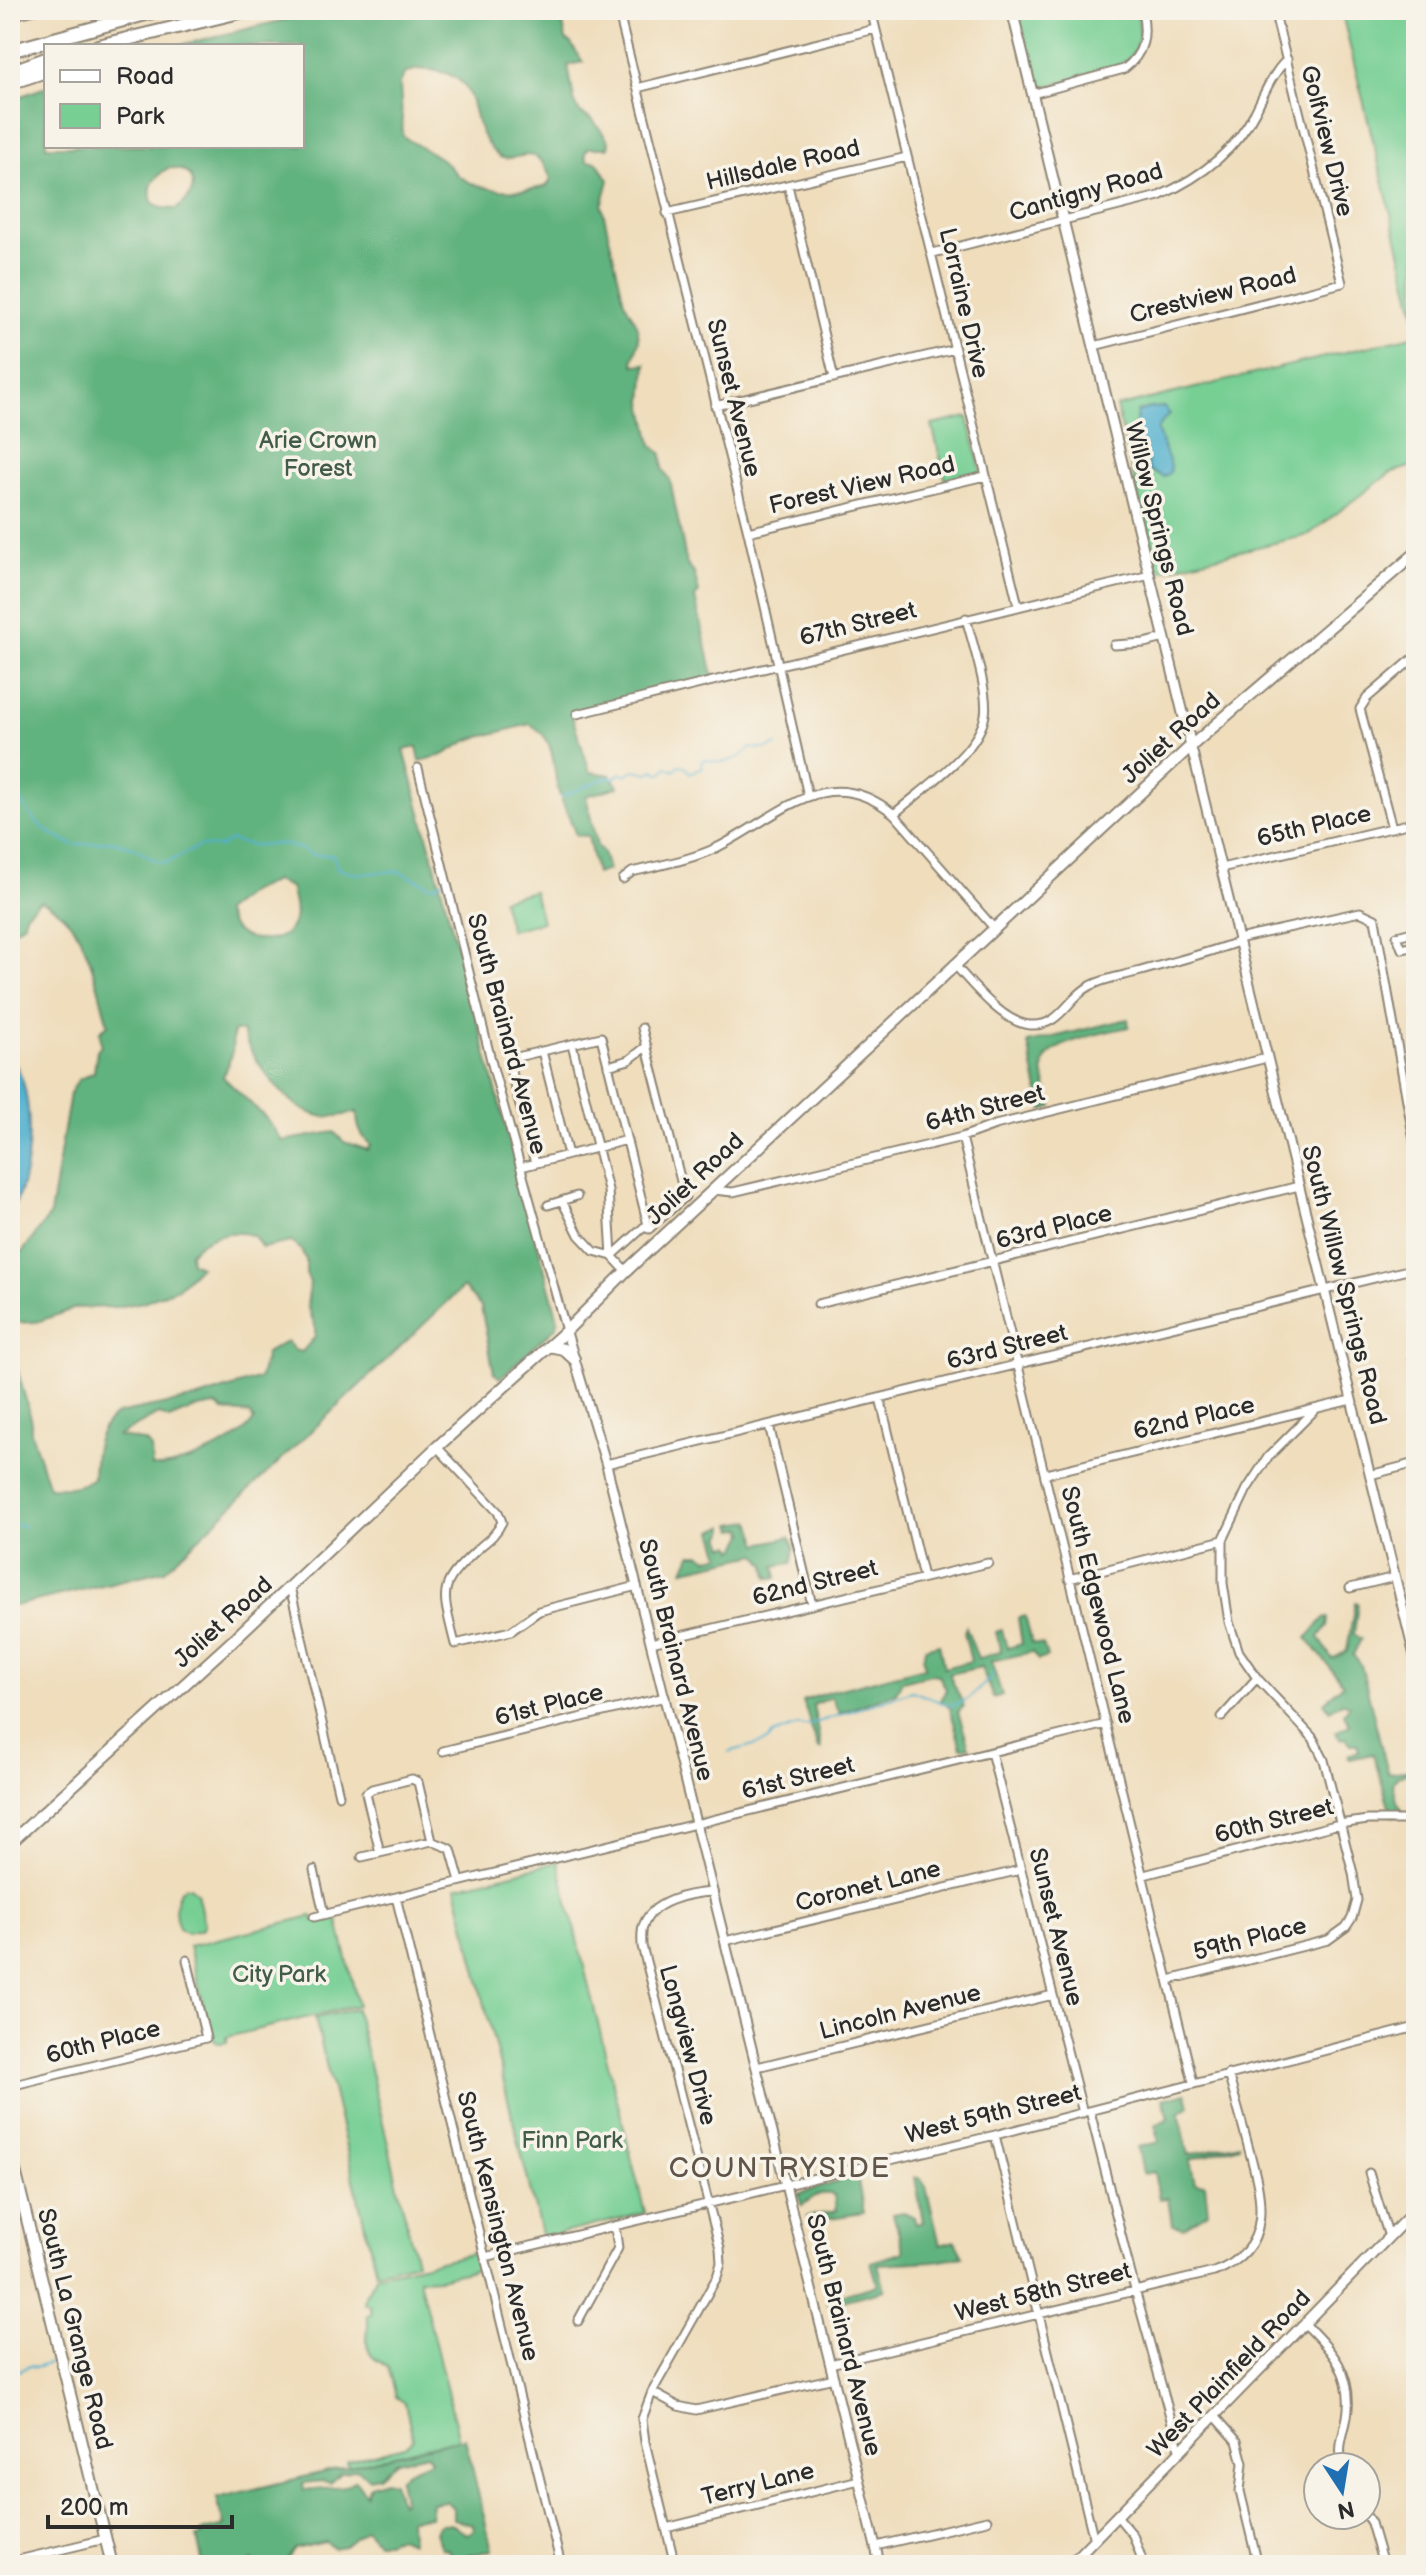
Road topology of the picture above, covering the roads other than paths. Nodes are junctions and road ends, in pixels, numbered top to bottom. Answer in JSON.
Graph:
{"nodes":[{"id":1,"x":35,"y":10,"type":"edge"},
{"id":2,"x":160,"y":10,"type":"edge"},
{"id":3,"x":248,"y":10,"type":"edge"},
{"id":4,"x":618,"y":10,"type":"edge"},
{"id":5,"x":871,"y":10,"type":"edge"},
{"id":6,"x":1012,"y":10,"type":"edge"},
{"id":7,"x":1142,"y":10,"type":"edge"},
{"id":8,"x":1274,"y":10,"type":"edge"},
{"id":9,"x":10,"y":16,"type":"edge"},
{"id":10,"x":875,"y":29,"type":"junction"},
{"id":11,"x":128,"y":39,"type":"junction"},
{"id":12,"x":107,"y":44,"type":"edge"},
{"id":13,"x":119,"y":44,"type":"edge"},
{"id":14,"x":10,"y":51,"type":"edge"},
{"id":15,"x":1287,"y":59,"type":"junction"},
{"id":16,"x":44,"y":60,"type":"edge"},
{"id":17,"x":10,"y":72,"type":"edge"},
{"id":18,"x":44,"y":72,"type":"edge"},
{"id":19,"x":10,"y":83,"type":"edge"},
{"id":20,"x":637,"y":88,"type":"junction"},
{"id":21,"x":1032,"y":94,"type":"junction"},
{"id":22,"x":907,"y":157,"type":"junction"},
{"id":23,"x":788,"y":185,"type":"junction"},
{"id":24,"x":667,"y":213,"type":"junction"},
{"id":25,"x":1062,"y":221,"type":"junction"},
{"id":26,"x":933,"y":253,"type":"junction"},
{"id":27,"x":1342,"y":283,"type":"joint"},
{"id":28,"x":1094,"y":346,"type":"junction"},
{"id":29,"x":955,"y":349,"type":"junction"},
{"id":30,"x":834,"y":378,"type":"junction"},
{"id":31,"x":715,"y":406,"type":"junction"},
{"id":32,"x":985,"y":476,"type":"junction"},
{"id":33,"x":748,"y":532,"type":"junction"},
{"id":34,"x":1416,"y":553,"type":"edge"},
{"id":35,"x":1150,"y":575,"type":"junction"},
{"id":36,"x":1018,"y":605,"type":"junction"},
{"id":37,"x":966,"y":618,"type":"junction"},
{"id":38,"x":1165,"y":638,"type":"junction"},
{"id":39,"x":1114,"y":645,"type":"dead end"},
{"id":40,"x":1416,"y":656,"type":"edge"},
{"id":41,"x":777,"y":664,"type":"junction"},
{"id":42,"x":577,"y":714,"type":"dead end"},
{"id":43,"x":1191,"y":746,"type":"junction"},
{"id":44,"x":418,"y":768,"type":"dead end"},
{"id":45,"x":808,"y":796,"type":"junction"},
{"id":46,"x":894,"y":814,"type":"junction"},
{"id":47,"x":1416,"y":822,"type":"edge"},
{"id":48,"x":1392,"y":828,"type":"junction"},
{"id":49,"x":1221,"y":868,"type":"junction"},
{"id":50,"x":623,"y":879,"type":"dead end"},
{"id":51,"x":993,"y":927,"type":"junction"},
{"id":52,"x":1416,"y":931,"type":"edge"},
{"id":53,"x":1238,"y":940,"type":"junction"},
{"id":54,"x":1416,"y":946,"type":"edge"},
{"id":55,"x":954,"y":964,"type":"junction"},
{"id":56,"x":642,"y":1028,"type":"dead end"},
{"id":57,"x":572,"y":1044,"type":"junction"},
{"id":58,"x":647,"y":1046,"type":"junction"},
{"id":59,"x":542,"y":1051,"type":"junction"},
{"id":60,"x":1267,"y":1058,"type":"junction"},
{"id":61,"x":608,"y":1066,"type":"junction"},
{"id":62,"x":962,"y":1137,"type":"junction"},
{"id":63,"x":627,"y":1140,"type":"junction"},
{"id":64,"x":599,"y":1147,"type":"junction"},
{"id":65,"x":1416,"y":1152,"type":"edge"},
{"id":66,"x":568,"y":1155,"type":"junction"},
{"id":67,"x":535,"y":1163,"type":"junction"},
{"id":68,"x":521,"y":1167,"type":"junction"},
{"id":69,"x":1299,"y":1186,"type":"junction"},
{"id":70,"x":713,"y":1190,"type":"junction"},
{"id":71,"x":577,"y":1196,"type":"dead end"},
{"id":72,"x":562,"y":1201,"type":"junction"},
{"id":73,"x":548,"y":1205,"type":"dead end"},
{"id":74,"x":649,"y":1229,"type":"junction"},
{"id":75,"x":612,"y":1256,"type":"junction"},
{"id":76,"x":992,"y":1263,"type":"junction"},
{"id":77,"x":1416,"y":1268,"type":"edge"},
{"id":78,"x":626,"y":1271,"type":"junction"},
{"id":79,"x":1325,"y":1292,"type":"junction"},
{"id":80,"x":818,"y":1304,"type":"dead end"},
{"id":81,"x":566,"y":1331,"type":"junction"},
{"id":82,"x":549,"y":1346,"type":"junction"},
{"id":83,"x":1416,"y":1348,"type":"edge"},
{"id":84,"x":574,"y":1359,"type":"junction"},
{"id":85,"x":1017,"y":1365,"type":"junction"},
{"id":86,"x":1416,"y":1369,"type":"edge"},
{"id":87,"x":880,"y":1398,"type":"junction"},
{"id":88,"x":1351,"y":1400,"type":"junction"},
{"id":89,"x":1316,"y":1409,"type":"junction"},
{"id":90,"x":769,"y":1425,"type":"junction"},
{"id":91,"x":437,"y":1447,"type":"junction"},
{"id":92,"x":1416,"y":1463,"type":"edge"},
{"id":93,"x":606,"y":1464,"type":"junction"},
{"id":94,"x":1046,"y":1474,"type":"junction"},
{"id":95,"x":1370,"y":1475,"type":"junction"},
{"id":96,"x":1223,"y":1540,"type":"junction"},
{"id":97,"x":988,"y":1563,"type":"dead end"},
{"id":98,"x":923,"y":1577,"type":"junction"},
{"id":99,"x":1395,"y":1577,"type":"junction"},
{"id":100,"x":1069,"y":1579,"type":"junction"},
{"id":101,"x":637,"y":1586,"type":"junction"},
{"id":102,"x":290,"y":1587,"type":"junction"},
{"id":103,"x":1350,"y":1588,"type":"dead end"},
{"id":104,"x":812,"y":1605,"type":"junction"},
{"id":105,"x":651,"y":1643,"type":"junction"},
{"id":106,"x":1416,"y":1662,"type":"edge"},
{"id":107,"x":1257,"y":1678,"type":"junction"},
{"id":108,"x":665,"y":1697,"type":"junction"},
{"id":109,"x":1222,"y":1717,"type":"dead end"},
{"id":110,"x":1106,"y":1724,"type":"junction"},
{"id":111,"x":443,"y":1751,"type":"dead end"},
{"id":112,"x":991,"y":1752,"type":"junction"},
{"id":113,"x":339,"y":1795,"type":"dead end"},
{"id":114,"x":1416,"y":1820,"type":"edge"},
{"id":115,"x":696,"y":1824,"type":"junction"},
{"id":116,"x":1339,"y":1824,"type":"junction"},
{"id":117,"x":432,"y":1841,"type":"junction"},
{"id":118,"x":10,"y":1843,"type":"edge"},
{"id":119,"x":380,"y":1853,"type":"junction"},
{"id":120,"x":362,"y":1857,"type":"dead end"},
{"id":121,"x":314,"y":1870,"type":"dead end"},
{"id":122,"x":1020,"y":1870,"type":"junction"},
{"id":123,"x":1144,"y":1875,"type":"junction"},
{"id":124,"x":460,"y":1881,"type":"junction"},
{"id":125,"x":713,"y":1892,"type":"junction"},
{"id":126,"x":396,"y":1897,"type":"junction"},
{"id":127,"x":324,"y":1914,"type":"junction"},
{"id":128,"x":314,"y":1917,"type":"dead end"},
{"id":129,"x":725,"y":1941,"type":"junction"},
{"id":130,"x":187,"y":1960,"type":"dead end"},
{"id":131,"x":1169,"y":1980,"type":"junction"},
{"id":132,"x":1053,"y":1995,"type":"junction"},
{"id":133,"x":1416,"y":2027,"type":"edge"},
{"id":134,"x":757,"y":2067,"type":"junction"},
{"id":135,"x":1228,"y":2074,"type":"junction"},
{"id":136,"x":1193,"y":2082,"type":"junction"},
{"id":137,"x":10,"y":2086,"type":"edge"},
{"id":138,"x":1086,"y":2112,"type":"junction"},
{"id":139,"x":995,"y":2135,"type":"junction"},
{"id":140,"x":11,"y":2155,"type":"edge"},
{"id":141,"x":1369,"y":2173,"type":"dead end"},
{"id":142,"x":14,"y":2184,"type":"edge"},
{"id":143,"x":786,"y":2185,"type":"junction"},
{"id":144,"x":709,"y":2203,"type":"junction"},
{"id":145,"x":1416,"y":2209,"type":"edge"},
{"id":146,"x":615,"y":2226,"type":"junction"},
{"id":147,"x":1389,"y":2237,"type":"junction"},
{"id":148,"x":485,"y":2257,"type":"junction"},
{"id":149,"x":1135,"y":2290,"type":"junction"},
{"id":150,"x":1039,"y":2314,"type":"junction"},
{"id":151,"x":578,"y":2321,"type":"dead end"},
{"id":152,"x":1305,"y":2324,"type":"junction"},
{"id":153,"x":830,"y":2364,"type":"junction"},
{"id":154,"x":834,"y":2378,"type":"junction"},
{"id":155,"x":652,"y":2392,"type":"junction"},
{"id":156,"x":1215,"y":2416,"type":"junction"},
{"id":157,"x":1340,"y":2451,"type":"edge"},
{"id":158,"x":1180,"y":2452,"type":"junction"},
{"id":159,"x":859,"y":2480,"type":"junction"},
{"id":160,"x":1118,"y":2517,"type":"junction"},
{"id":161,"x":987,"y":2520,"type":"dead end"},
{"id":162,"x":666,"y":2528,"type":"junction"},
{"id":163,"x":1373,"y":2531,"type":"edge"},
{"id":164,"x":105,"y":2539,"type":"junction"},
{"id":165,"x":1094,"y":2540,"type":"junction"},
{"id":166,"x":876,"y":2546,"type":"junction"},
{"id":167,"x":10,"y":2562,"type":"edge"},
{"id":168,"x":112,"y":2565,"type":"edge"},
{"id":169,"x":561,"y":2565,"type":"edge"},
{"id":170,"x":675,"y":2565,"type":"edge"},
{"id":171,"x":880,"y":2565,"type":"edge"},
{"id":172,"x":1069,"y":2565,"type":"edge"},
{"id":173,"x":1144,"y":2565,"type":"edge"},
{"id":174,"x":1258,"y":2565,"type":"edge"},
{"id":175,"x":1383,"y":2565,"type":"edge"}],
"edges":[{"from":1,"to":9,"type":"street"},
{"from":2,"to":14,"type":"highway"},
{"from":3,"to":11,"type":"highway"},
{"from":4,"to":20,"type":"street","name":"Sunset Avenue"},
{"from":5,"to":10,"type":"street","name":"Lorraine Drive"},
{"from":6,"to":21,"type":"main road","name":"Willow Springs Road"},
{"from":7,"to":21,"type":"street"},
{"from":8,"to":15,"type":"street","name":"Golfview Drive"},
{"from":10,"to":20,"type":"street"},
{"from":10,"to":22,"type":"street","name":"Lorraine Drive"},
{"from":11,"to":12,"type":"highway"},
{"from":11,"to":13,"type":"highway"},
{"from":15,"to":25,"type":"street","name":"Cantigny Road"},
{"from":15,"to":27,"type":"street","name":"Golfview Drive"},
{"from":16,"to":17,"type":"highway"},
{"from":18,"to":19,"type":"highway"},
{"from":20,"to":24,"type":"street","name":"Sunset Avenue"},
{"from":21,"to":25,"type":"main road","name":"Willow Springs Road"},
{"from":22,"to":23,"type":"street","name":"Hillsdale Road"},
{"from":22,"to":26,"type":"street","name":"Lorraine Drive"},
{"from":23,"to":24,"type":"street","name":"Hillsdale Road"},
{"from":23,"to":30,"type":"street"},
{"from":24,"to":31,"type":"street","name":"Sunset Avenue"},
{"from":25,"to":26,"type":"street","name":"Cantigny Road"},
{"from":25,"to":28,"type":"main road","name":"Willow Springs Road"},
{"from":26,"to":29,"type":"street","name":"Lorraine Drive"},
{"from":27,"to":28,"type":"street","name":"Crestview Road"},
{"from":28,"to":35,"type":"main road","name":"Willow Springs Road"},
{"from":29,"to":30,"type":"street"},
{"from":29,"to":32,"type":"street","name":"Lorraine Drive"},
{"from":30,"to":31,"type":"street"},
{"from":31,"to":33,"type":"street","name":"Sunset Avenue"},
{"from":32,"to":33,"type":"street","name":"Forest View Road"},
{"from":32,"to":36,"type":"street","name":"Lorraine Drive"},
{"from":33,"to":41,"type":"street","name":"Sunset Avenue"},
{"from":34,"to":43,"type":"main road","name":"Joliet Road"},
{"from":35,"to":36,"type":"street","name":"67th Street"},
{"from":35,"to":38,"type":"main road","name":"Willow Springs Road"},
{"from":36,"to":37,"type":"street","name":"67th Street"},
{"from":37,"to":41,"type":"street","name":"67th Street"},
{"from":37,"to":46,"type":"street"},
{"from":38,"to":39,"type":"street"},
{"from":38,"to":43,"type":"main road","name":"Willow Springs Road"},
{"from":40,"to":48,"type":"street"},
{"from":41,"to":42,"type":"street","name":"67th Street"},
{"from":41,"to":45,"type":"street","name":"Sunset Avenue"},
{"from":43,"to":49,"type":"street","name":"Willow Springs Road"},
{"from":43,"to":51,"type":"main road","name":"Joliet Road"},
{"from":44,"to":68,"type":"street","name":"South Brainard Avenue"},
{"from":45,"to":46,"type":"street"},
{"from":45,"to":50,"type":"street"},
{"from":46,"to":51,"type":"street"},
{"from":47,"to":48,"type":"street","name":"65th Place"},
{"from":48,"to":49,"type":"street","name":"65th Place"},
{"from":49,"to":53,"type":"street","name":"Willow Springs Road"},
{"from":51,"to":55,"type":"main road","name":"Joliet Road"},
{"from":52,"to":54,"type":"street"},
{"from":53,"to":55,"type":"street"},
{"from":53,"to":60,"type":"street","name":"Willow Springs Road"},
{"from":53,"to":65,"type":"street"},
{"from":55,"to":70,"type":"main road","name":"Joliet Road"},
{"from":56,"to":58,"type":"street"},
{"from":57,"to":59,"type":"street"},
{"from":57,"to":61,"type":"street"},
{"from":57,"to":64,"type":"street"},
{"from":58,"to":61,"type":"street"},
{"from":58,"to":74,"type":"street"},
{"from":59,"to":66,"type":"street"},
{"from":59,"to":67,"type":"street"},
{"from":60,"to":62,"type":"street","name":"64th Street"},
{"from":60,"to":69,"type":"street","name":"South Willow Springs Road"},
{"from":61,"to":63,"type":"street"},
{"from":62,"to":70,"type":"street","name":"64th Street"},
{"from":62,"to":76,"type":"street","name":"South Edgewood Lane"},
{"from":63,"to":64,"type":"street"},
{"from":63,"to":74,"type":"street"},
{"from":64,"to":66,"type":"street"},
{"from":64,"to":75,"type":"street"},
{"from":66,"to":67,"type":"street"},
{"from":67,"to":68,"type":"street"},
{"from":68,"to":81,"type":"street","name":"South Brainard Avenue"},
{"from":69,"to":76,"type":"street","name":"63rd Place"},
{"from":69,"to":79,"type":"street","name":"South Willow Springs Road"},
{"from":70,"to":78,"type":"main road","name":"Joliet Road"},
{"from":71,"to":72,"type":"street"},
{"from":72,"to":73,"type":"street"},
{"from":72,"to":75,"type":"street"},
{"from":74,"to":75,"type":"street"},
{"from":75,"to":78,"type":"street"},
{"from":76,"to":80,"type":"street","name":"63rd Place"},
{"from":76,"to":85,"type":"street","name":"South Edgewood Lane"},
{"from":77,"to":79,"type":"street","name":"63rd Street"},
{"from":78,"to":81,"type":"main road","name":"Joliet Road"},
{"from":79,"to":85,"type":"street","name":"63rd Street"},
{"from":79,"to":88,"type":"street","name":"South Willow Springs Road"},
{"from":81,"to":82,"type":"main road","name":"Joliet Road"},
{"from":81,"to":84,"type":"street","name":"South Brainard Avenue"},
{"from":82,"to":84,"type":"main road"},
{"from":82,"to":91,"type":"main road","name":"Joliet Road"},
{"from":83,"to":86,"type":"street"},
{"from":84,"to":93,"type":"street","name":"South Brainard Avenue"},
{"from":85,"to":87,"type":"street","name":"63rd Street"},
{"from":85,"to":94,"type":"street","name":"South Edgewood Lane"},
{"from":87,"to":90,"type":"street","name":"63rd Street"},
{"from":87,"to":98,"type":"street"},
{"from":88,"to":89,"type":"street","name":"62nd Place"},
{"from":88,"to":95,"type":"street","name":"South Willow Springs Road"},
{"from":89,"to":94,"type":"street","name":"62nd Place"},
{"from":89,"to":96,"type":"street"},
{"from":90,"to":93,"type":"street","name":"63rd Street"},
{"from":90,"to":104,"type":"street"},
{"from":91,"to":101,"type":"street"},
{"from":91,"to":102,"type":"main road","name":"Joliet Road"},
{"from":92,"to":95,"type":"street"},
{"from":93,"to":101,"type":"street","name":"South Brainard Avenue"},
{"from":94,"to":100,"type":"street","name":"South Edgewood Lane"},
{"from":95,"to":99,"type":"street","name":"South Willow Springs Road"},
{"from":96,"to":100,"type":"street"},
{"from":96,"to":107,"type":"street"},
{"from":97,"to":98,"type":"street","name":"62nd Street"},
{"from":98,"to":104,"type":"street","name":"62nd Street"},
{"from":99,"to":103,"type":"street"},
{"from":99,"to":106,"type":"street","name":"South Willow Springs Road"},
{"from":100,"to":110,"type":"street","name":"South Edgewood Lane"},
{"from":101,"to":105,"type":"street","name":"South Brainard Avenue"},
{"from":102,"to":113,"type":"street"},
{"from":102,"to":118,"type":"main road","name":"Joliet Road"},
{"from":104,"to":105,"type":"street","name":"62nd Street"},
{"from":105,"to":108,"type":"street","name":"South Brainard Avenue"},
{"from":107,"to":109,"type":"street"},
{"from":107,"to":116,"type":"street"},
{"from":108,"to":111,"type":"street","name":"61st Place"},
{"from":108,"to":115,"type":"street","name":"South Brainard Avenue"},
{"from":110,"to":112,"type":"street","name":"61st Street"},
{"from":110,"to":123,"type":"street","name":"South Edgewood Lane"},
{"from":112,"to":115,"type":"street","name":"61st Street"},
{"from":112,"to":122,"type":"street","name":"Sunset Avenue"},
{"from":114,"to":116,"type":"street","name":"60th Street"},
{"from":115,"to":124,"type":"street","name":"61st Street"},
{"from":115,"to":125,"type":"street","name":"South Brainard Avenue"},
{"from":116,"to":123,"type":"street","name":"60th Street"},
{"from":116,"to":131,"type":"street","name":"59th Place"},
{"from":117,"to":119,"type":"street"},
{"from":117,"to":119,"type":"street"},
{"from":117,"to":124,"type":"street"},
{"from":119,"to":120,"type":"street"},
{"from":121,"to":127,"type":"street"},
{"from":122,"to":129,"type":"street","name":"Coronet Lane"},
{"from":122,"to":132,"type":"street","name":"Sunset Avenue"},
{"from":123,"to":131,"type":"street","name":"South Edgewood Lane"},
{"from":124,"to":126,"type":"street","name":"61st Street"},
{"from":125,"to":129,"type":"street","name":"South Brainard Avenue"},
{"from":125,"to":144,"type":"street","name":"Longview Drive"},
{"from":126,"to":127,"type":"street","name":"61st Street"},
{"from":126,"to":148,"type":"street","name":"South Kensington Avenue"},
{"from":127,"to":128,"type":"street","name":"61st Street"},
{"from":129,"to":134,"type":"street","name":"South Brainard Avenue"},
{"from":130,"to":137,"type":"street","name":"60th Place"},
{"from":131,"to":136,"type":"street","name":"South Edgewood Lane"},
{"from":132,"to":134,"type":"street","name":"Lincoln Avenue"},
{"from":132,"to":138,"type":"street","name":"Sunset Avenue"},
{"from":133,"to":135,"type":"street","name":"West 59th Street"},
{"from":134,"to":143,"type":"street","name":"South Brainard Avenue"},
{"from":135,"to":136,"type":"street","name":"West 59th Street"},
{"from":135,"to":149,"type":"street","name":"West 58th Street"},
{"from":136,"to":138,"type":"street","name":"West 59th Street"},
{"from":138,"to":139,"type":"street","name":"West 59th Street"},
{"from":138,"to":149,"type":"street","name":"Sunset Avenue"},
{"from":139,"to":143,"type":"street","name":"West 59th Street"},
{"from":139,"to":150,"type":"street"},
{"from":140,"to":142,"type":"main road","name":"South La Grange Road"},
{"from":141,"to":147,"type":"street"},
{"from":142,"to":164,"type":"main road","name":"South La Grange Road"},
{"from":143,"to":144,"type":"street","name":"West 59th Street"},
{"from":143,"to":153,"type":"street","name":"South Brainard Avenue"},
{"from":144,"to":146,"type":"street","name":"West 59th Street"},
{"from":144,"to":155,"type":"street","name":"Longview Drive"},
{"from":145,"to":147,"type":"main road","name":"West Plainfield Road"},
{"from":146,"to":148,"type":"street","name":"West 59th Street"},
{"from":146,"to":151,"type":"street"},
{"from":147,"to":152,"type":"main road","name":"West Plainfield Road"},
{"from":148,"to":169,"type":"street","name":"South Kensington Avenue"},
{"from":149,"to":150,"type":"street","name":"West 58th Street"},
{"from":149,"to":158,"type":"street","name":"Sunset Avenue"},
{"from":150,"to":153,"type":"street","name":"West 58th Street"},
{"from":150,"to":165,"type":"street"},
{"from":152,"to":156,"type":"main road","name":"West Plainfield Road"},
{"from":152,"to":157,"type":"street"},
{"from":153,"to":154,"type":"street","name":"South Brainard Avenue"},
{"from":154,"to":155,"type":"street"},
{"from":154,"to":159,"type":"street","name":"South Brainard Avenue"},
{"from":155,"to":162,"type":"street","name":"Longview Drive"},
{"from":156,"to":158,"type":"main road","name":"West Plainfield Road"},
{"from":156,"to":174,"type":"street"},
{"from":158,"to":160,"type":"main road","name":"West Plainfield Road"},
{"from":159,"to":162,"type":"street","name":"Terry Lane"},
{"from":159,"to":166,"type":"street","name":"South Brainard Avenue"},
{"from":160,"to":165,"type":"main road","name":"West Plainfield Road"},
{"from":160,"to":173,"type":"street"},
{"from":161,"to":166,"type":"street"},
{"from":162,"to":170,"type":"street","name":"Longview Drive"},
{"from":163,"to":175,"type":"street"},
{"from":164,"to":167,"type":"street"},
{"from":164,"to":168,"type":"main road","name":"South La Grange Road"},
{"from":165,"to":172,"type":"main road","name":"West Plainfield Road"},
{"from":166,"to":171,"type":"street","name":"South Brainard Avenue"}]}
